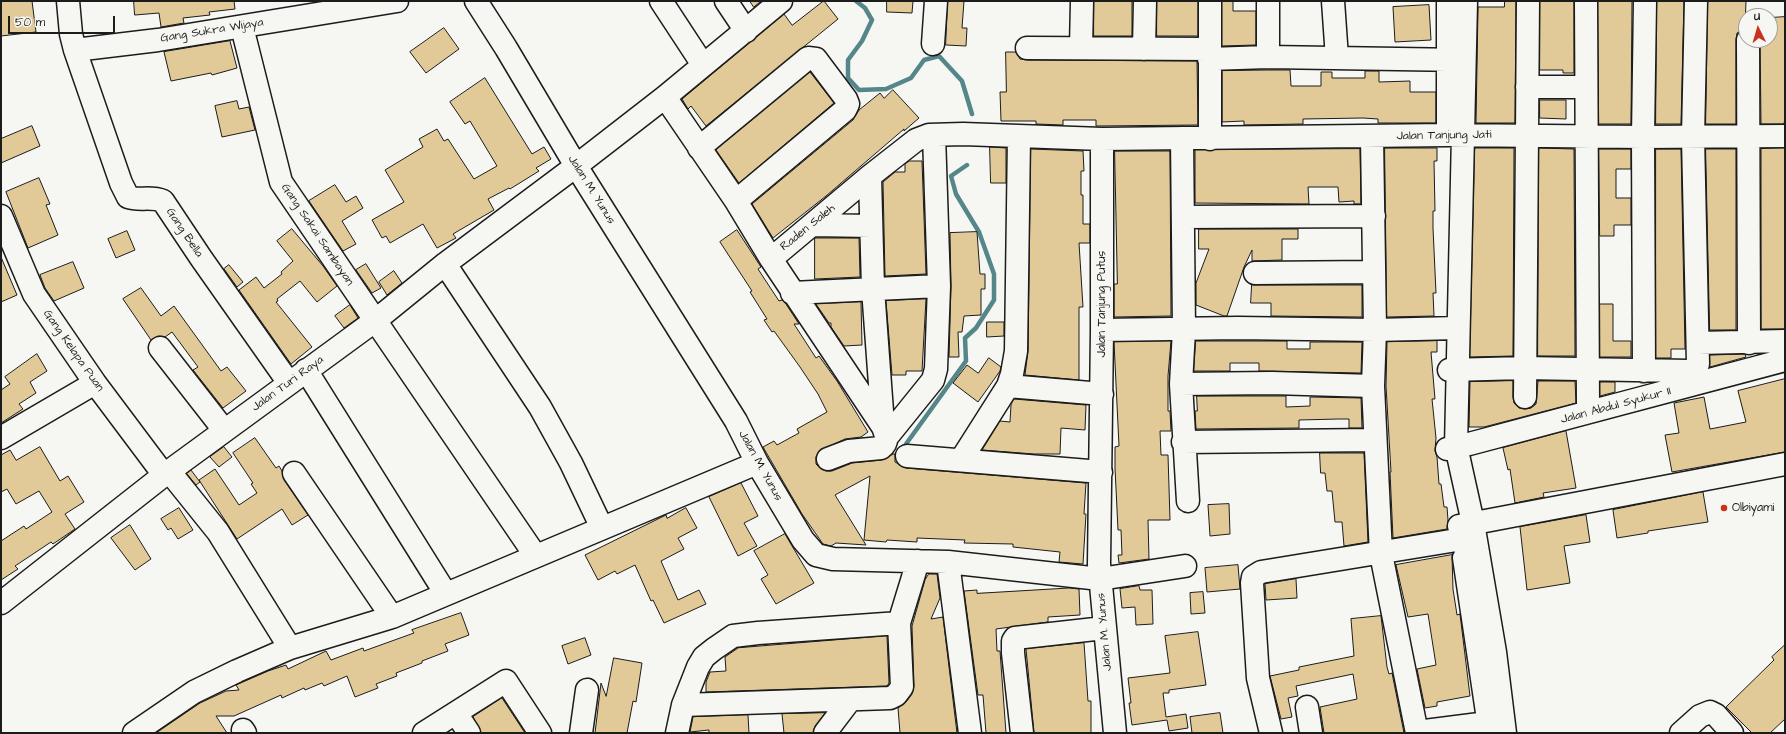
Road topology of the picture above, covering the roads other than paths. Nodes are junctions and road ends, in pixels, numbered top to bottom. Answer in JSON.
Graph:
{"nodes":[{"id":1,"x":68,"y":1,"type":"edge"},
{"id":2,"x":397,"y":1,"type":"edge"},
{"id":3,"x":476,"y":1,"type":"edge"},
{"id":4,"x":661,"y":1,"type":"edge"},
{"id":5,"x":726,"y":1,"type":"edge"},
{"id":6,"x":782,"y":1,"type":"edge"},
{"id":7,"x":936,"y":1,"type":"edge"},
{"id":8,"x":1082,"y":1,"type":"edge"},
{"id":9,"x":1145,"y":1,"type":"edge"},
{"id":10,"x":1210,"y":1,"type":"edge"},
{"id":11,"x":1268,"y":1,"type":"edge"},
{"id":12,"x":1333,"y":1,"type":"edge"},
{"id":13,"x":1448,"y":1,"type":"edge"},
{"id":14,"x":1466,"y":1,"type":"edge"},
{"id":15,"x":1528,"y":1,"type":"edge"},
{"id":16,"x":1586,"y":1,"type":"edge"},
{"id":17,"x":1645,"y":1,"type":"edge"},
{"id":18,"x":1696,"y":1,"type":"edge"},
{"id":19,"x":242,"y":27,"type":"junction"},
{"id":20,"x":746,"y":31,"type":"junction"},
{"id":21,"x":933,"y":44,"type":"dead end"},
{"id":22,"x":1027,"y":48,"type":"dead end"},
{"id":23,"x":1081,"y":48,"type":"junction"},
{"id":24,"x":1748,"y":48,"type":"edge"},
{"id":25,"x":1144,"y":49,"type":"junction"},
{"id":26,"x":75,"y":50,"type":"junction"},
{"id":27,"x":1209,"y":54,"type":"junction"},
{"id":28,"x":1268,"y":57,"type":"junction"},
{"id":29,"x":1337,"y":58,"type":"junction"},
{"id":30,"x":1456,"y":60,"type":"junction"},
{"id":31,"x":703,"y":65,"type":"junction"},
{"id":32,"x":1527,"y":87,"type":"junction"},
{"id":33,"x":1586,"y":87,"type":"junction"},
{"id":34,"x":665,"y":97,"type":"junction"},
{"id":35,"x":934,"y":134,"type":"junction"},
{"id":36,"x":1456,"y":135,"type":"junction"},
{"id":37,"x":1526,"y":135,"type":"junction"},
{"id":38,"x":1750,"y":136,"type":"junction"},
{"id":39,"x":1785,"y":136,"type":"edge"},
{"id":40,"x":1019,"y":137,"type":"junction"},
{"id":41,"x":1372,"y":137,"type":"junction"},
{"id":42,"x":1585,"y":137,"type":"junction"},
{"id":43,"x":1643,"y":137,"type":"junction"},
{"id":44,"x":1693,"y":137,"type":"junction"},
{"id":45,"x":1182,"y":138,"type":"junction"},
{"id":46,"x":1210,"y":138,"type":"junction"},
{"id":47,"x":1102,"y":139,"type":"junction"},
{"id":48,"x":699,"y":148,"type":"junction"},
{"id":49,"x":576,"y":166,"type":"junction"},
{"id":50,"x":870,"y":176,"type":"junction"},
{"id":51,"x":736,"y":202,"type":"junction"},
{"id":52,"x":1,"y":216,"type":"edge"},
{"id":53,"x":1374,"y":216,"type":"junction"},
{"id":54,"x":1183,"y":217,"type":"junction"},
{"id":55,"x":813,"y":225,"type":"junction"},
{"id":56,"x":871,"y":226,"type":"junction"},
{"id":57,"x":9,"y":258,"type":"edge"},
{"id":58,"x":771,"y":259,"type":"junction"},
{"id":59,"x":445,"y":264,"type":"junction"},
{"id":60,"x":1374,"y":272,"type":"junction"},
{"id":61,"x":1255,"y":273,"type":"dead end"},
{"id":62,"x":939,"y":286,"type":"junction"},
{"id":63,"x":873,"y":289,"type":"junction"},
{"id":64,"x":792,"y":293,"type":"junction"},
{"id":65,"x":376,"y":320,"type":"junction"},
{"id":66,"x":1453,"y":328,"type":"junction"},
{"id":67,"x":1102,"y":330,"type":"junction"},
{"id":68,"x":1184,"y":330,"type":"junction"},
{"id":69,"x":1375,"y":330,"type":"junction"},
{"id":70,"x":1785,"y":341,"type":"edge"},
{"id":71,"x":1698,"y":343,"type":"junction"},
{"id":72,"x":1749,"y":343,"type":"junction"},
{"id":73,"x":160,"y":348,"type":"dead end"},
{"id":74,"x":1785,"y":360,"type":"edge"},
{"id":75,"x":1524,"y":368,"type":"junction"},
{"id":76,"x":1587,"y":369,"type":"junction"},
{"id":77,"x":1453,"y":370,"type":"junction"},
{"id":78,"x":1644,"y":370,"type":"junction"},
{"id":79,"x":1677,"y":371,"type":"junction"},
{"id":80,"x":298,"y":376,"type":"junction"},
{"id":81,"x":95,"y":383,"type":"junction"},
{"id":82,"x":1181,"y":384,"type":"junction"},
{"id":83,"x":1008,"y":386,"type":"junction"},
{"id":84,"x":1373,"y":386,"type":"junction"},
{"id":85,"x":1669,"y":392,"type":"junction"},
{"id":86,"x":1102,"y":394,"type":"junction"},
{"id":87,"x":1525,"y":397,"type":"dead end"},
{"id":88,"x":1588,"y":403,"type":"dead end"},
{"id":89,"x":224,"y":430,"type":"junction"},
{"id":90,"x":885,"y":432,"type":"junction"},
{"id":91,"x":1,"y":438,"type":"edge"},
{"id":92,"x":1374,"y":440,"type":"junction"},
{"id":93,"x":1183,"y":442,"type":"junction"},
{"id":94,"x":1451,"y":447,"type":"junction"},
{"id":95,"x":907,"y":456,"type":"dead end"},
{"id":96,"x":828,"y":459,"type":"dead end"},
{"id":97,"x":961,"y":460,"type":"junction"},
{"id":98,"x":757,"y":463,"type":"junction"},
{"id":99,"x":1785,"y":464,"type":"edge"},
{"id":100,"x":1100,"y":472,"type":"junction"},
{"id":101,"x":166,"y":473,"type":"junction"},
{"id":102,"x":294,"y":473,"type":"dead end"},
{"id":103,"x":1188,"y":502,"type":"dead end"},
{"id":104,"x":602,"y":528,"type":"junction"},
{"id":105,"x":1467,"y":531,"type":"junction"},
{"id":106,"x":1381,"y":554,"type":"junction"},
{"id":107,"x":535,"y":556,"type":"junction"},
{"id":108,"x":918,"y":561,"type":"junction"},
{"id":109,"x":948,"y":562,"type":"junction"},
{"id":110,"x":1185,"y":566,"type":"dead end"},
{"id":111,"x":1100,"y":579,"type":"junction"},
{"id":112,"x":446,"y":594,"type":"junction"},
{"id":113,"x":1,"y":603,"type":"edge"},
{"id":114,"x":392,"y":617,"type":"junction"},
{"id":115,"x":899,"y":624,"type":"junction"},
{"id":116,"x":1104,"y":628,"type":"junction"},
{"id":117,"x":290,"y":648,"type":"junction"},
{"id":118,"x":587,"y":690,"type":"dead end"},
{"id":119,"x":850,"y":700,"type":"junction"},
{"id":120,"x":683,"y":705,"type":"junction"},
{"id":121,"x":1307,"y":707,"type":"dead end"},
{"id":122,"x":456,"y":712,"type":"junction"},
{"id":123,"x":1497,"y":727,"type":"edge"},
{"id":124,"x":1417,"y":732,"type":"edge"},
{"id":125,"x":134,"y":733,"type":"edge"},
{"id":126,"x":424,"y":733,"type":"edge"},
{"id":127,"x":469,"y":733,"type":"edge"},
{"id":128,"x":540,"y":733,"type":"edge"},
{"id":129,"x":581,"y":733,"type":"edge"},
{"id":130,"x":677,"y":733,"type":"edge"},
{"id":131,"x":825,"y":733,"type":"edge"},
{"id":132,"x":970,"y":733,"type":"edge"},
{"id":133,"x":1022,"y":733,"type":"edge"},
{"id":134,"x":1115,"y":733,"type":"edge"},
{"id":135,"x":1271,"y":733,"type":"edge"},
{"id":136,"x":1312,"y":733,"type":"edge"},
{"id":137,"x":1681,"y":733,"type":"edge"},
{"id":138,"x":1732,"y":733,"type":"edge"}],
"edges":[{"from":1,"to":26,"type":"street"},
{"from":2,"to":19,"type":"street","name":"Gang Sukra Wijaya"},
{"from":3,"to":49,"type":"street","name":"Jalan M. Yunus"},
{"from":4,"to":31,"type":"street"},
{"from":5,"to":20,"type":"street"},
{"from":6,"to":20,"type":"street","name":"Jalan Turi Raya"},
{"from":7,"to":21,"type":"street"},
{"from":8,"to":23,"type":"street"},
{"from":9,"to":25,"type":"street"},
{"from":10,"to":27,"type":"street"},
{"from":11,"to":28,"type":"street"},
{"from":12,"to":29,"type":"street"},
{"from":13,"to":30,"type":"street"},
{"from":14,"to":30,"type":"street"},
{"from":15,"to":32,"type":"street"},
{"from":16,"to":33,"type":"street"},
{"from":17,"to":43,"type":"street"},
{"from":18,"to":44,"type":"street"},
{"from":19,"to":26,"type":"street","name":"Gang Sukra Wijaya"},
{"from":19,"to":65,"type":"street","name":"Gang Sakai Sambayan"},
{"from":20,"to":31,"type":"street","name":"Jalan Turi Raya"},
{"from":22,"to":23,"type":"street"},
{"from":23,"to":25,"type":"street"},
{"from":24,"to":38,"type":"street"},
{"from":25,"to":27,"type":"street"},
{"from":26,"to":80,"type":"street","name":"Gang Bella"},
{"from":27,"to":28,"type":"street"},
{"from":27,"to":46,"type":"street"},
{"from":28,"to":29,"type":"street"},
{"from":29,"to":30,"type":"street"},
{"from":30,"to":36,"type":"street"},
{"from":31,"to":34,"type":"street","name":"Jalan Turi Raya"},
{"from":32,"to":33,"type":"street"},
{"from":32,"to":37,"type":"street"},
{"from":33,"to":42,"type":"street"},
{"from":34,"to":48,"type":"street","name":"Raden Saleh"},
{"from":34,"to":49,"type":"street","name":"Jalan Turi Raya"},
{"from":35,"to":40,"type":"street","name":"Raden Saleh"},
{"from":35,"to":50,"type":"street","name":"Raden Saleh"},
{"from":35,"to":62,"type":"street"},
{"from":36,"to":37,"type":"street","name":"Jalan Tanjung Jati"},
{"from":36,"to":41,"type":"street","name":"Jalan Tanjung Jati"},
{"from":36,"to":66,"type":"street"},
{"from":37,"to":42,"type":"street","name":"Jalan Tanjung Jati"},
{"from":37,"to":75,"type":"street"},
{"from":38,"to":39,"type":"street","name":"Jalan Tanjung Jati"},
{"from":38,"to":44,"type":"street","name":"Jalan Tanjung Jati"},
{"from":38,"to":72,"type":"street"},
{"from":40,"to":47,"type":"street"},
{"from":40,"to":83,"type":"street"},
{"from":41,"to":46,"type":"street","name":"Jalan Tanjung Jati"},
{"from":41,"to":53,"type":"street"},
{"from":42,"to":43,"type":"street","name":"Jalan Tanjung Jati"},
{"from":42,"to":76,"type":"street"},
{"from":43,"to":44,"type":"street","name":"Jalan Tanjung Jati"},
{"from":43,"to":78,"type":"street"},
{"from":44,"to":71,"type":"street"},
{"from":45,"to":46,"type":"street","name":"Jalan Tanjung Jati"},
{"from":45,"to":47,"type":"street","name":"Jalan Tanjung Jati"},
{"from":45,"to":54,"type":"street"},
{"from":47,"to":67,"type":"street","name":"Jalan Tanjung Putus"},
{"from":48,"to":51,"type":"street","name":"Raden Saleh"},
{"from":48,"to":51,"type":"street"},
{"from":49,"to":59,"type":"street","name":"Jalan Turi Raya"},
{"from":49,"to":98,"type":"street","name":"Jalan M. Yunus"},
{"from":50,"to":55,"type":"street","name":"Raden Saleh"},
{"from":50,"to":56,"type":"street"},
{"from":51,"to":58,"type":"street","name":"Raden Saleh"},
{"from":52,"to":57,"type":"street","name":"Gang Kelapa Puan"},
{"from":53,"to":54,"type":"street"},
{"from":53,"to":60,"type":"street"},
{"from":54,"to":68,"type":"street"},
{"from":55,"to":56,"type":"street"},
{"from":55,"to":58,"type":"street","name":"Raden Saleh"},
{"from":56,"to":63,"type":"street"},
{"from":57,"to":81,"type":"street","name":"Gang Kelapa Puan"},
{"from":58,"to":64,"type":"street"},
{"from":59,"to":65,"type":"street","name":"Jalan Turi Raya"},
{"from":59,"to":104,"type":"street"},
{"from":60,"to":61,"type":"street"},
{"from":60,"to":69,"type":"street"},
{"from":62,"to":63,"type":"street"},
{"from":62,"to":90,"type":"street"},
{"from":63,"to":64,"type":"street"},
{"from":63,"to":90,"type":"street"},
{"from":64,"to":90,"type":"street"},
{"from":65,"to":80,"type":"street","name":"Jalan Turi Raya"},
{"from":65,"to":107,"type":"street","name":"Gang Sakai Sambayan"},
{"from":66,"to":69,"type":"street"},
{"from":66,"to":77,"type":"street"},
{"from":67,"to":68,"type":"street"},
{"from":67,"to":86,"type":"street","name":"Jalan Tanjung Putus"},
{"from":68,"to":69,"type":"street"},
{"from":68,"to":82,"type":"street"},
{"from":69,"to":84,"type":"street"},
{"from":70,"to":72,"type":"street"},
{"from":71,"to":72,"type":"street"},
{"from":71,"to":79,"type":"street"},
{"from":73,"to":89,"type":"street"},
{"from":74,"to":85,"type":"street","name":"Jalan Abdul Syukur II"},
{"from":75,"to":76,"type":"street"},
{"from":75,"to":77,"type":"street"},
{"from":75,"to":87,"type":"street"},
{"from":76,"to":78,"type":"street"},
{"from":76,"to":88,"type":"street"},
{"from":77,"to":94,"type":"street"},
{"from":78,"to":79,"type":"street"},
{"from":79,"to":85,"type":"street"},
{"from":80,"to":89,"type":"street","name":"Jalan Turi Raya"},
{"from":80,"to":112,"type":"street"},
{"from":81,"to":91,"type":"street"},
{"from":81,"to":101,"type":"street","name":"Gang Kelapa Puan"},
{"from":82,"to":84,"type":"street"},
{"from":82,"to":93,"type":"street"},
{"from":83,"to":86,"type":"street"},
{"from":83,"to":97,"type":"street"},
{"from":84,"to":92,"type":"street"},
{"from":85,"to":94,"type":"street","name":"Jalan Abdul Syukur II"},
{"from":86,"to":100,"type":"street","name":"Jalan Tanjung Putus"},
{"from":89,"to":101,"type":"street","name":"Jalan Turi Raya"},
{"from":90,"to":96,"type":"street"},
{"from":92,"to":93,"type":"street"},
{"from":92,"to":106,"type":"street"},
{"from":93,"to":103,"type":"street"},
{"from":94,"to":105,"type":"street"},
{"from":95,"to":97,"type":"street"},
{"from":97,"to":100,"type":"street"},
{"from":98,"to":104,"type":"street"},
{"from":98,"to":108,"type":"street","name":"Jalan M. Yunus"},
{"from":99,"to":105,"type":"street"},
{"from":100,"to":111,"type":"street","name":"Jalan Tanjung Putus"},
{"from":101,"to":113,"type":"street","name":"Jalan Turi Raya"},
{"from":101,"to":117,"type":"street","name":"Gang Kelapa Puan"},
{"from":102,"to":114,"type":"street"},
{"from":104,"to":107,"type":"street"},
{"from":105,"to":106,"type":"street"},
{"from":105,"to":123,"type":"street"},
{"from":106,"to":124,"type":"street"},
{"from":106,"to":135,"type":"street"},
{"from":107,"to":112,"type":"street"},
{"from":108,"to":109,"type":"street","name":"Jalan M. Yunus"},
{"from":108,"to":115,"type":"street"},
{"from":109,"to":111,"type":"street","name":"Jalan M. Yunus"},
{"from":109,"to":132,"type":"street"},
{"from":110,"to":111,"type":"street"},
{"from":111,"to":116,"type":"street","name":"Jalan M. Yunus"},
{"from":112,"to":114,"type":"street"},
{"from":114,"to":117,"type":"street"},
{"from":115,"to":119,"type":"street"},
{"from":115,"to":120,"type":"street"},
{"from":116,"to":133,"type":"street"},
{"from":116,"to":134,"type":"street","name":"Jalan M. Yunus"},
{"from":117,"to":125,"type":"street"},
{"from":118,"to":129,"type":"street"},
{"from":119,"to":120,"type":"street"},
{"from":119,"to":131,"type":"street"},
{"from":120,"to":130,"type":"street"},
{"from":121,"to":136,"type":"street"},
{"from":122,"to":126,"type":"street"},
{"from":122,"to":127,"type":"street"},
{"from":122,"to":128,"type":"street"},
{"from":123,"to":124,"type":"street"},
{"from":137,"to":138,"type":"street"}]}
